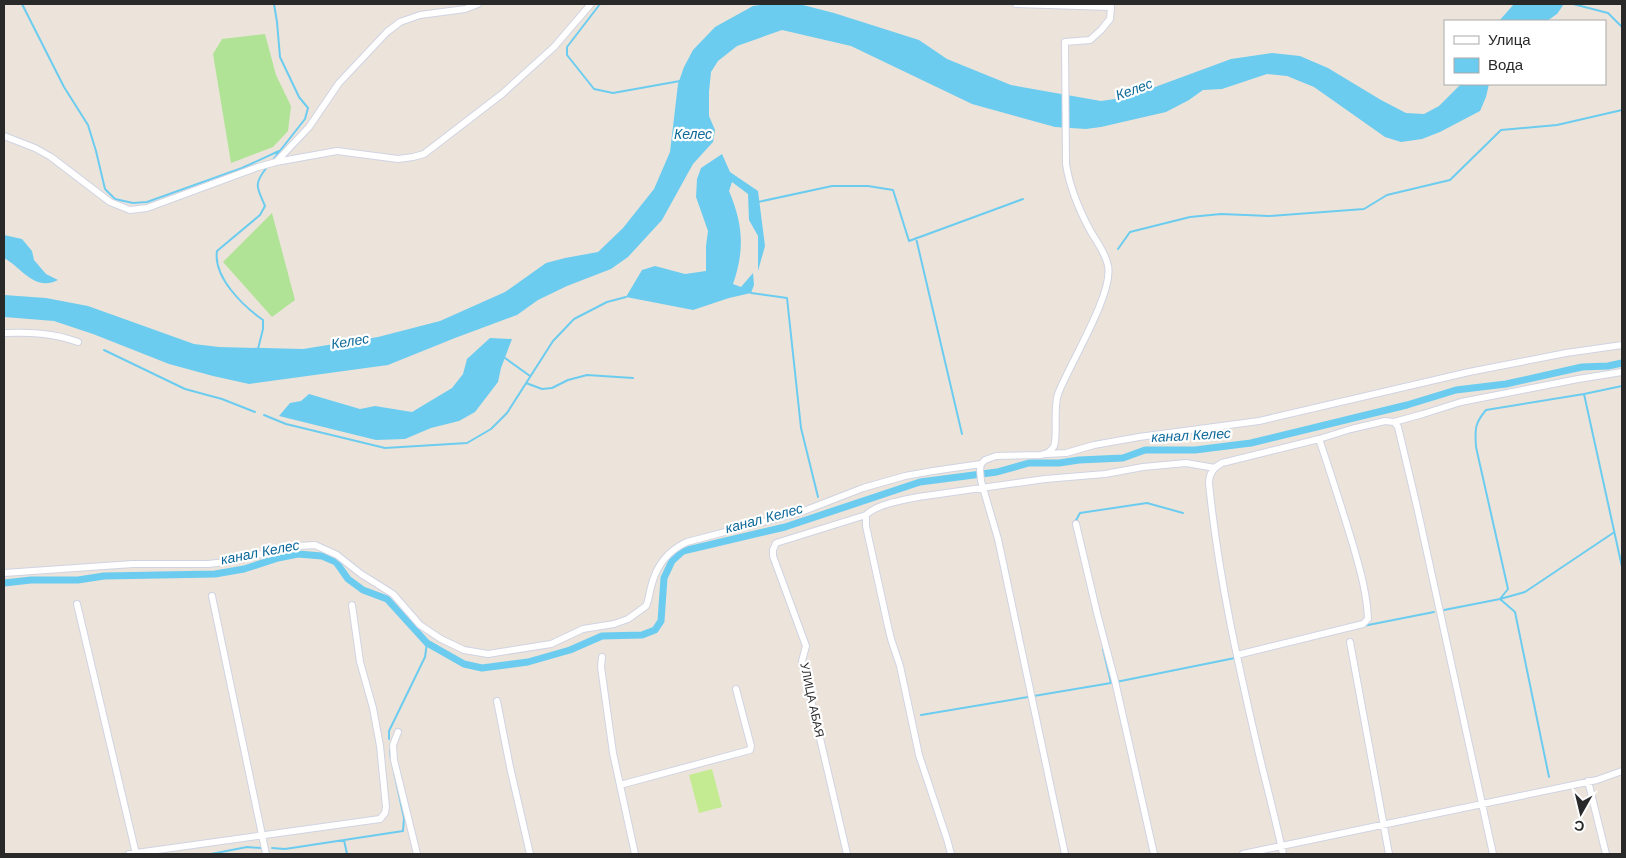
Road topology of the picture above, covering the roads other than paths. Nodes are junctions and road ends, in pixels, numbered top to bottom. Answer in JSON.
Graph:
{"nodes":[{"id":1,"x":478,"y":4,"type":"edge"},
{"id":2,"x":590,"y":4,"type":"edge"},
{"id":3,"x":1016,"y":4,"type":"edge"},
{"id":4,"x":454,"y":7,"type":"edge"},
{"id":5,"x":4,"y":136,"type":"edge"},
{"id":6,"x":276,"y":162,"type":"junction"},
{"id":7,"x":4,"y":333,"type":"edge"},
{"id":8,"x":78,"y":342,"type":"dead end"},
{"id":9,"x":1622,"y":345,"type":"edge"},
{"id":10,"x":1622,"y":372,"type":"edge"},
{"id":11,"x":1394,"y":422,"type":"junction"},
{"id":12,"x":1319,"y":439,"type":"junction"},
{"id":13,"x":1047,"y":454,"type":"junction"},
{"id":14,"x":981,"y":468,"type":"junction"},
{"id":15,"x":1215,"y":468,"type":"junction"},
{"id":16,"x":983,"y":485,"type":"junction"},
{"id":17,"x":866,"y":514,"type":"junction"},
{"id":18,"x":1076,"y":524,"type":"dead end"},
{"id":19,"x":4,"y":572,"type":"edge"},
{"id":20,"x":212,"y":596,"type":"dead end"},
{"id":21,"x":77,"y":604,"type":"dead end"},
{"id":22,"x":352,"y":605,"type":"dead end"},
{"id":23,"x":1350,"y":642,"type":"dead end"},
{"id":24,"x":602,"y":657,"type":"dead end"},
{"id":25,"x":1237,"y":658,"type":"junction"},
{"id":26,"x":736,"y":689,"type":"dead end"},
{"id":27,"x":497,"y":701,"type":"dead end"},
{"id":28,"x":398,"y":732,"type":"dead end"},
{"id":29,"x":393,"y":745,"type":"junction"},
{"id":30,"x":380,"y":746,"type":"junction"},
{"id":31,"x":1622,"y":771,"type":"edge"},
{"id":32,"x":1588,"y":781,"type":"junction"},
{"id":33,"x":620,"y":785,"type":"junction"},
{"id":34,"x":1482,"y":804,"type":"junction"},
{"id":35,"x":1383,"y":825,"type":"junction"},
{"id":36,"x":263,"y":835,"type":"junction"},
{"id":37,"x":1282,"y":846,"type":"junction"},
{"id":38,"x":134,"y":854,"type":"edge"},
{"id":39,"x":266,"y":854,"type":"edge"},
{"id":40,"x":417,"y":854,"type":"edge"},
{"id":41,"x":530,"y":854,"type":"edge"},
{"id":42,"x":635,"y":854,"type":"edge"},
{"id":43,"x":847,"y":854,"type":"edge"},
{"id":44,"x":951,"y":854,"type":"edge"},
{"id":45,"x":1065,"y":854,"type":"edge"},
{"id":46,"x":1154,"y":854,"type":"edge"},
{"id":47,"x":1243,"y":854,"type":"edge"},
{"id":48,"x":1283,"y":854,"type":"edge"},
{"id":49,"x":1389,"y":854,"type":"edge"},
{"id":50,"x":1493,"y":854,"type":"edge"},
{"id":51,"x":1606,"y":854,"type":"edge"}],
"edges":[{"from":1,"to":4,"type":"street"},
{"from":2,"to":6,"type":"street"},
{"from":3,"to":13,"type":"street"},
{"from":4,"to":6,"type":"street"},
{"from":5,"to":6,"type":"street"},
{"from":7,"to":8,"type":"street"},
{"from":9,"to":13,"type":"street"},
{"from":10,"to":11,"type":"street"},
{"from":11,"to":12,"type":"street"},
{"from":11,"to":34,"type":"street"},
{"from":12,"to":15,"type":"street"},
{"from":12,"to":25,"type":"street"},
{"from":13,"to":14,"type":"street"},
{"from":14,"to":16,"type":"street"},
{"from":14,"to":19,"type":"street"},
{"from":15,"to":16,"type":"street"},
{"from":15,"to":25,"type":"street"},
{"from":16,"to":17,"type":"street"},
{"from":16,"to":45,"type":"street"},
{"from":17,"to":43,"type":"street","name":"УЛИЦА АБАЯ"},
{"from":17,"to":44,"type":"street"},
{"from":18,"to":46,"type":"street"},
{"from":20,"to":36,"type":"street"},
{"from":21,"to":38,"type":"street"},
{"from":22,"to":30,"type":"street"},
{"from":23,"to":35,"type":"street"},
{"from":24,"to":33,"type":"street"},
{"from":25,"to":37,"type":"street"},
{"from":26,"to":33,"type":"street"},
{"from":27,"to":41,"type":"street"},
{"from":28,"to":29,"type":"street"},
{"from":29,"to":30,"type":"street"},
{"from":29,"to":40,"type":"street"},
{"from":30,"to":36,"type":"street"},
{"from":31,"to":32,"type":"street"},
{"from":32,"to":34,"type":"street"},
{"from":32,"to":51,"type":"street"},
{"from":33,"to":42,"type":"street"},
{"from":34,"to":35,"type":"street"},
{"from":34,"to":50,"type":"street"},
{"from":35,"to":37,"type":"street"},
{"from":35,"to":49,"type":"street"},
{"from":36,"to":38,"type":"street"},
{"from":36,"to":39,"type":"street"},
{"from":37,"to":47,"type":"street"},
{"from":37,"to":48,"type":"street"}]}
